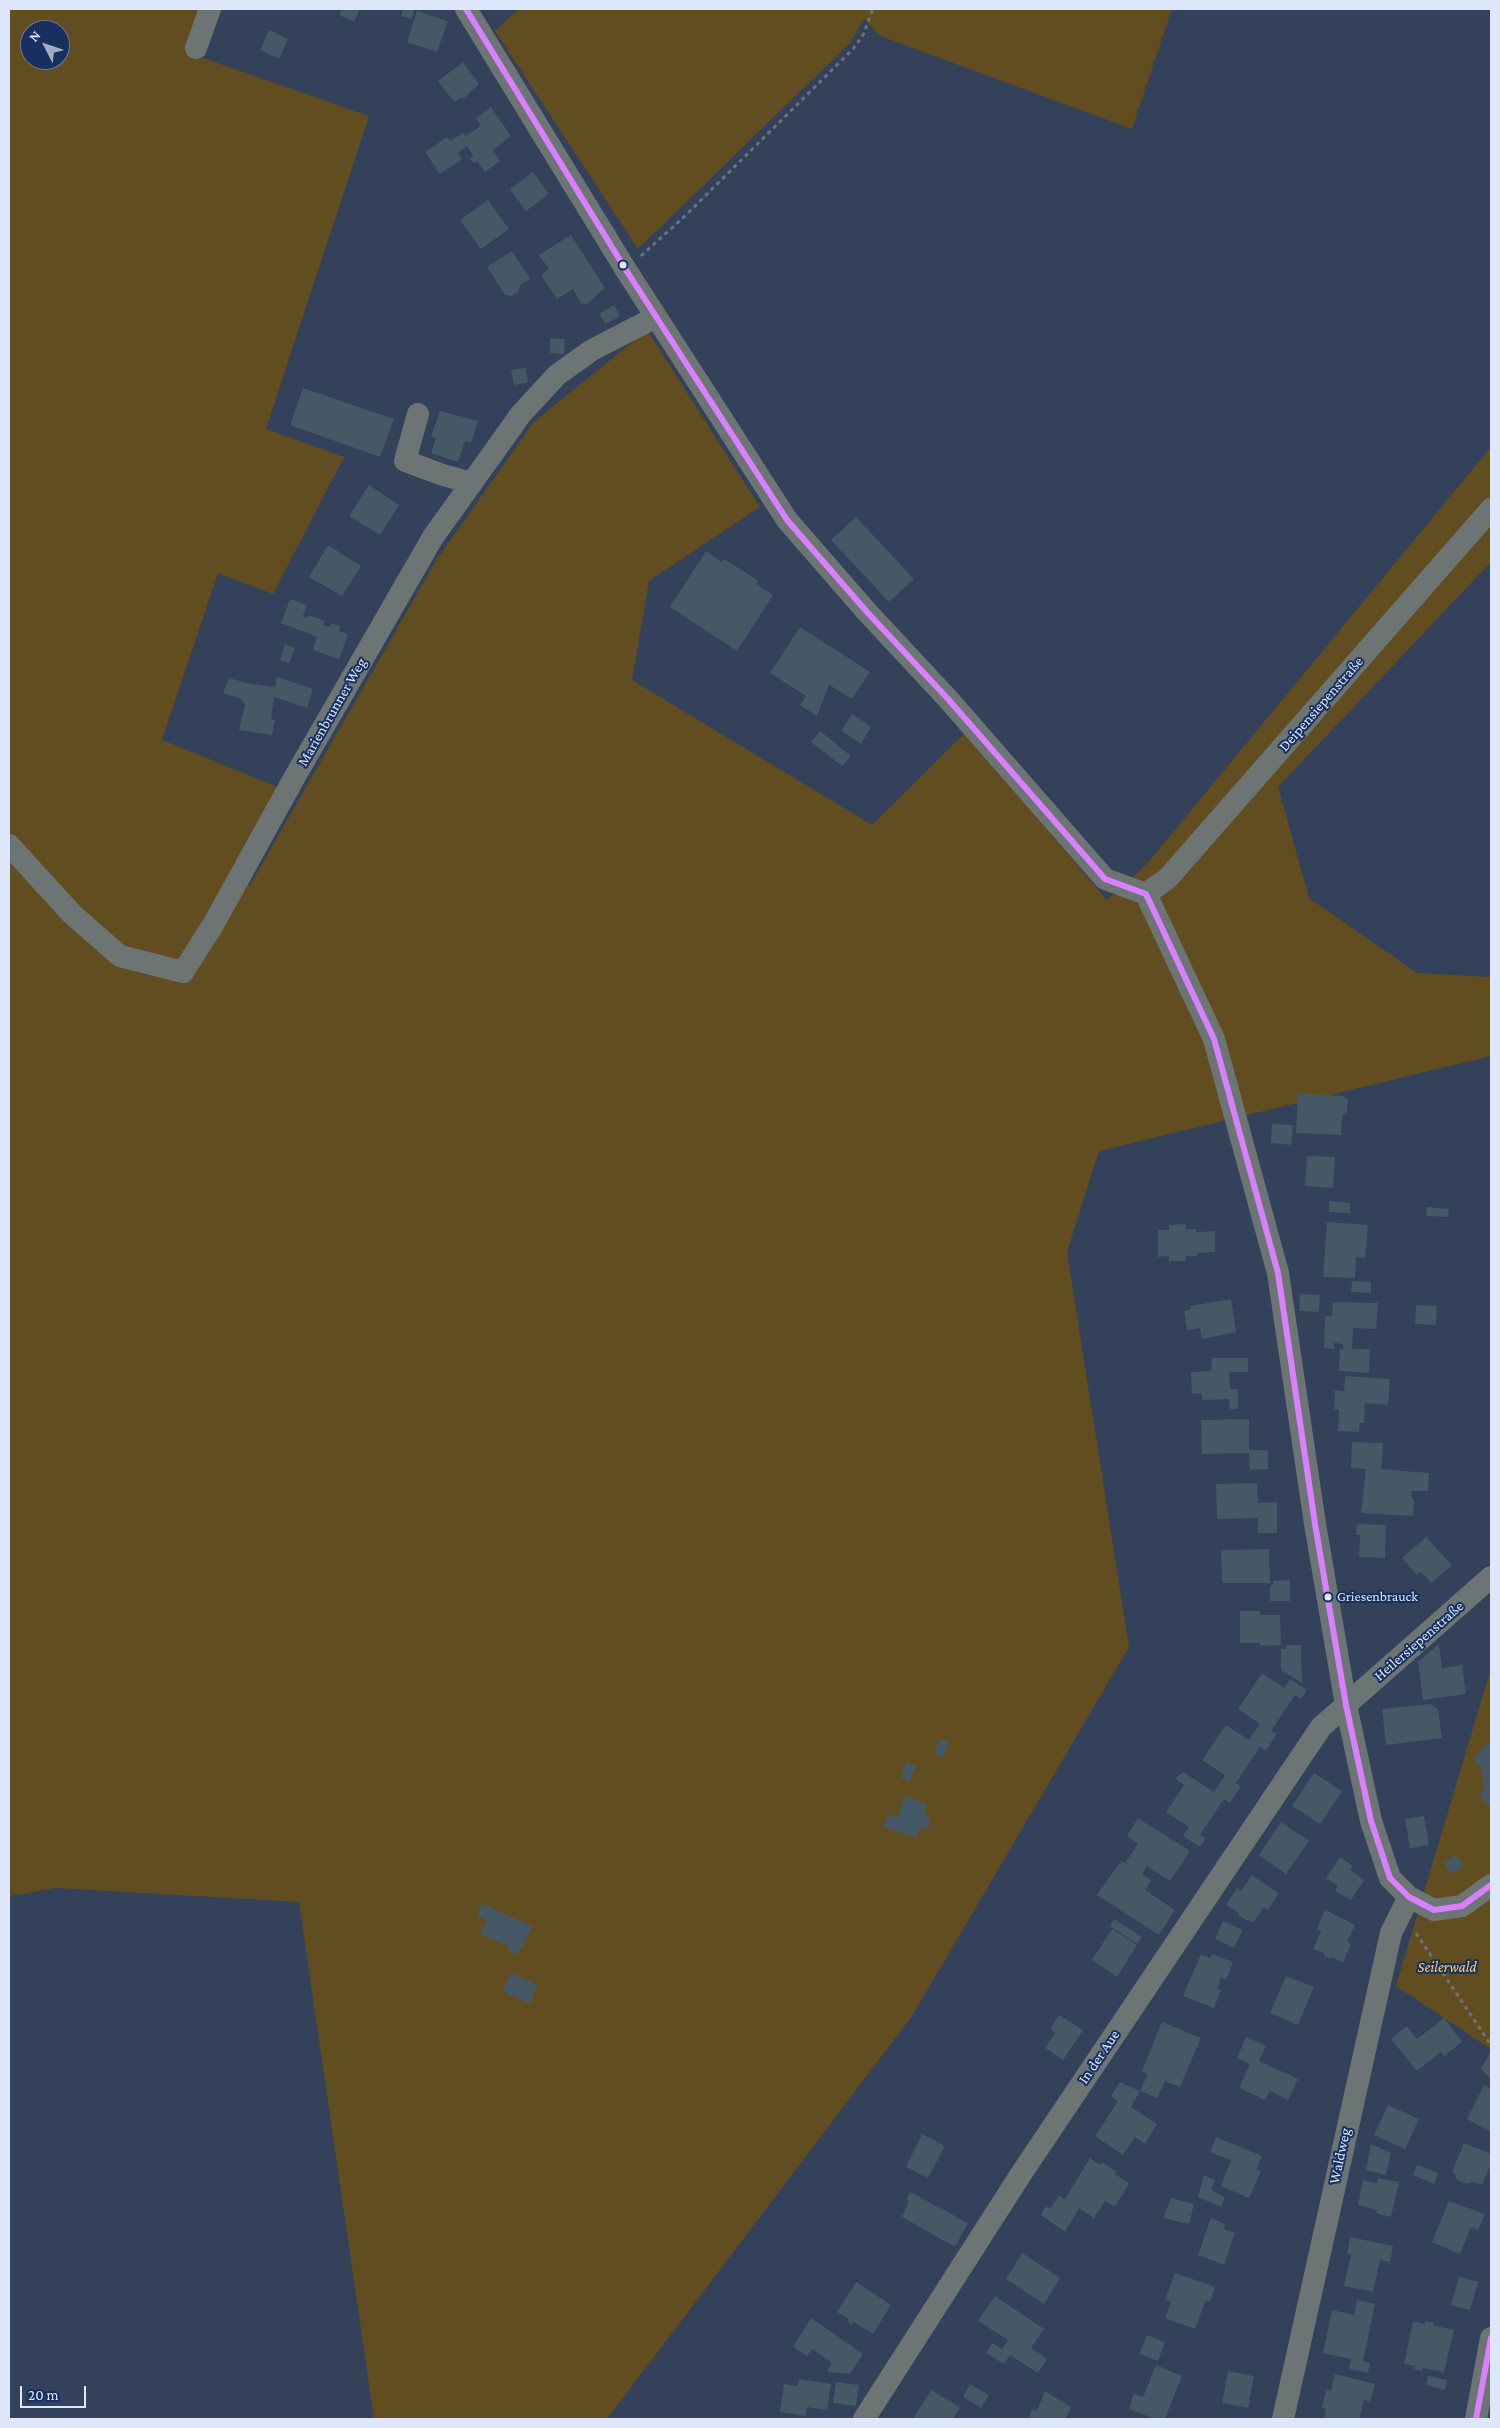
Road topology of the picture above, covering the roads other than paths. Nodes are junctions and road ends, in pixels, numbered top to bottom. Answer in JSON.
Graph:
{"nodes":[{"id":1,"x":210,"y":9,"type":"edge"},
{"id":2,"x":466,"y":9,"type":"edge"},
{"id":3,"x":196,"y":48,"type":"dead end"},
{"id":4,"x":656,"y":317,"type":"junction"},
{"id":5,"x":418,"y":414,"type":"dead end"},
{"id":6,"x":472,"y":483,"type":"junction"},
{"id":7,"x":1491,"y":509,"type":"edge"},
{"id":8,"x":9,"y":845,"type":"edge"},
{"id":9,"x":1146,"y":894,"type":"junction"},
{"id":10,"x":1491,"y":1577,"type":"edge"},
{"id":11,"x":1346,"y":1705,"type":"junction"},
{"id":12,"x":1491,"y":1885,"type":"edge"},
{"id":13,"x":1406,"y":1905,"type":"junction"},
{"id":14,"x":1491,"y":2338,"type":"edge"},
{"id":15,"x":864,"y":2419,"type":"edge"},
{"id":16,"x":1283,"y":2419,"type":"edge"},
{"id":17,"x":1476,"y":2419,"type":"edge"}],
"edges":[{"from":1,"to":3,"type":"street"},
{"from":2,"to":4,"type":"street"},
{"from":4,"to":6,"type":"street","name":"Marienbrunner Weg"},
{"from":4,"to":9,"type":"street"},
{"from":5,"to":6,"type":"street"},
{"from":6,"to":8,"type":"street","name":"Marienbrunner Weg"},
{"from":7,"to":9,"type":"street","name":"Deipensiepenstraße"},
{"from":9,"to":11,"type":"street"},
{"from":10,"to":11,"type":"street","name":"Heilersiepenstraße"},
{"from":11,"to":13,"type":"street"},
{"from":11,"to":15,"type":"street","name":"In der Aue"},
{"from":12,"to":13,"type":"street"},
{"from":13,"to":16,"type":"street","name":"Waldweg"},
{"from":14,"to":17,"type":"street"}]}
